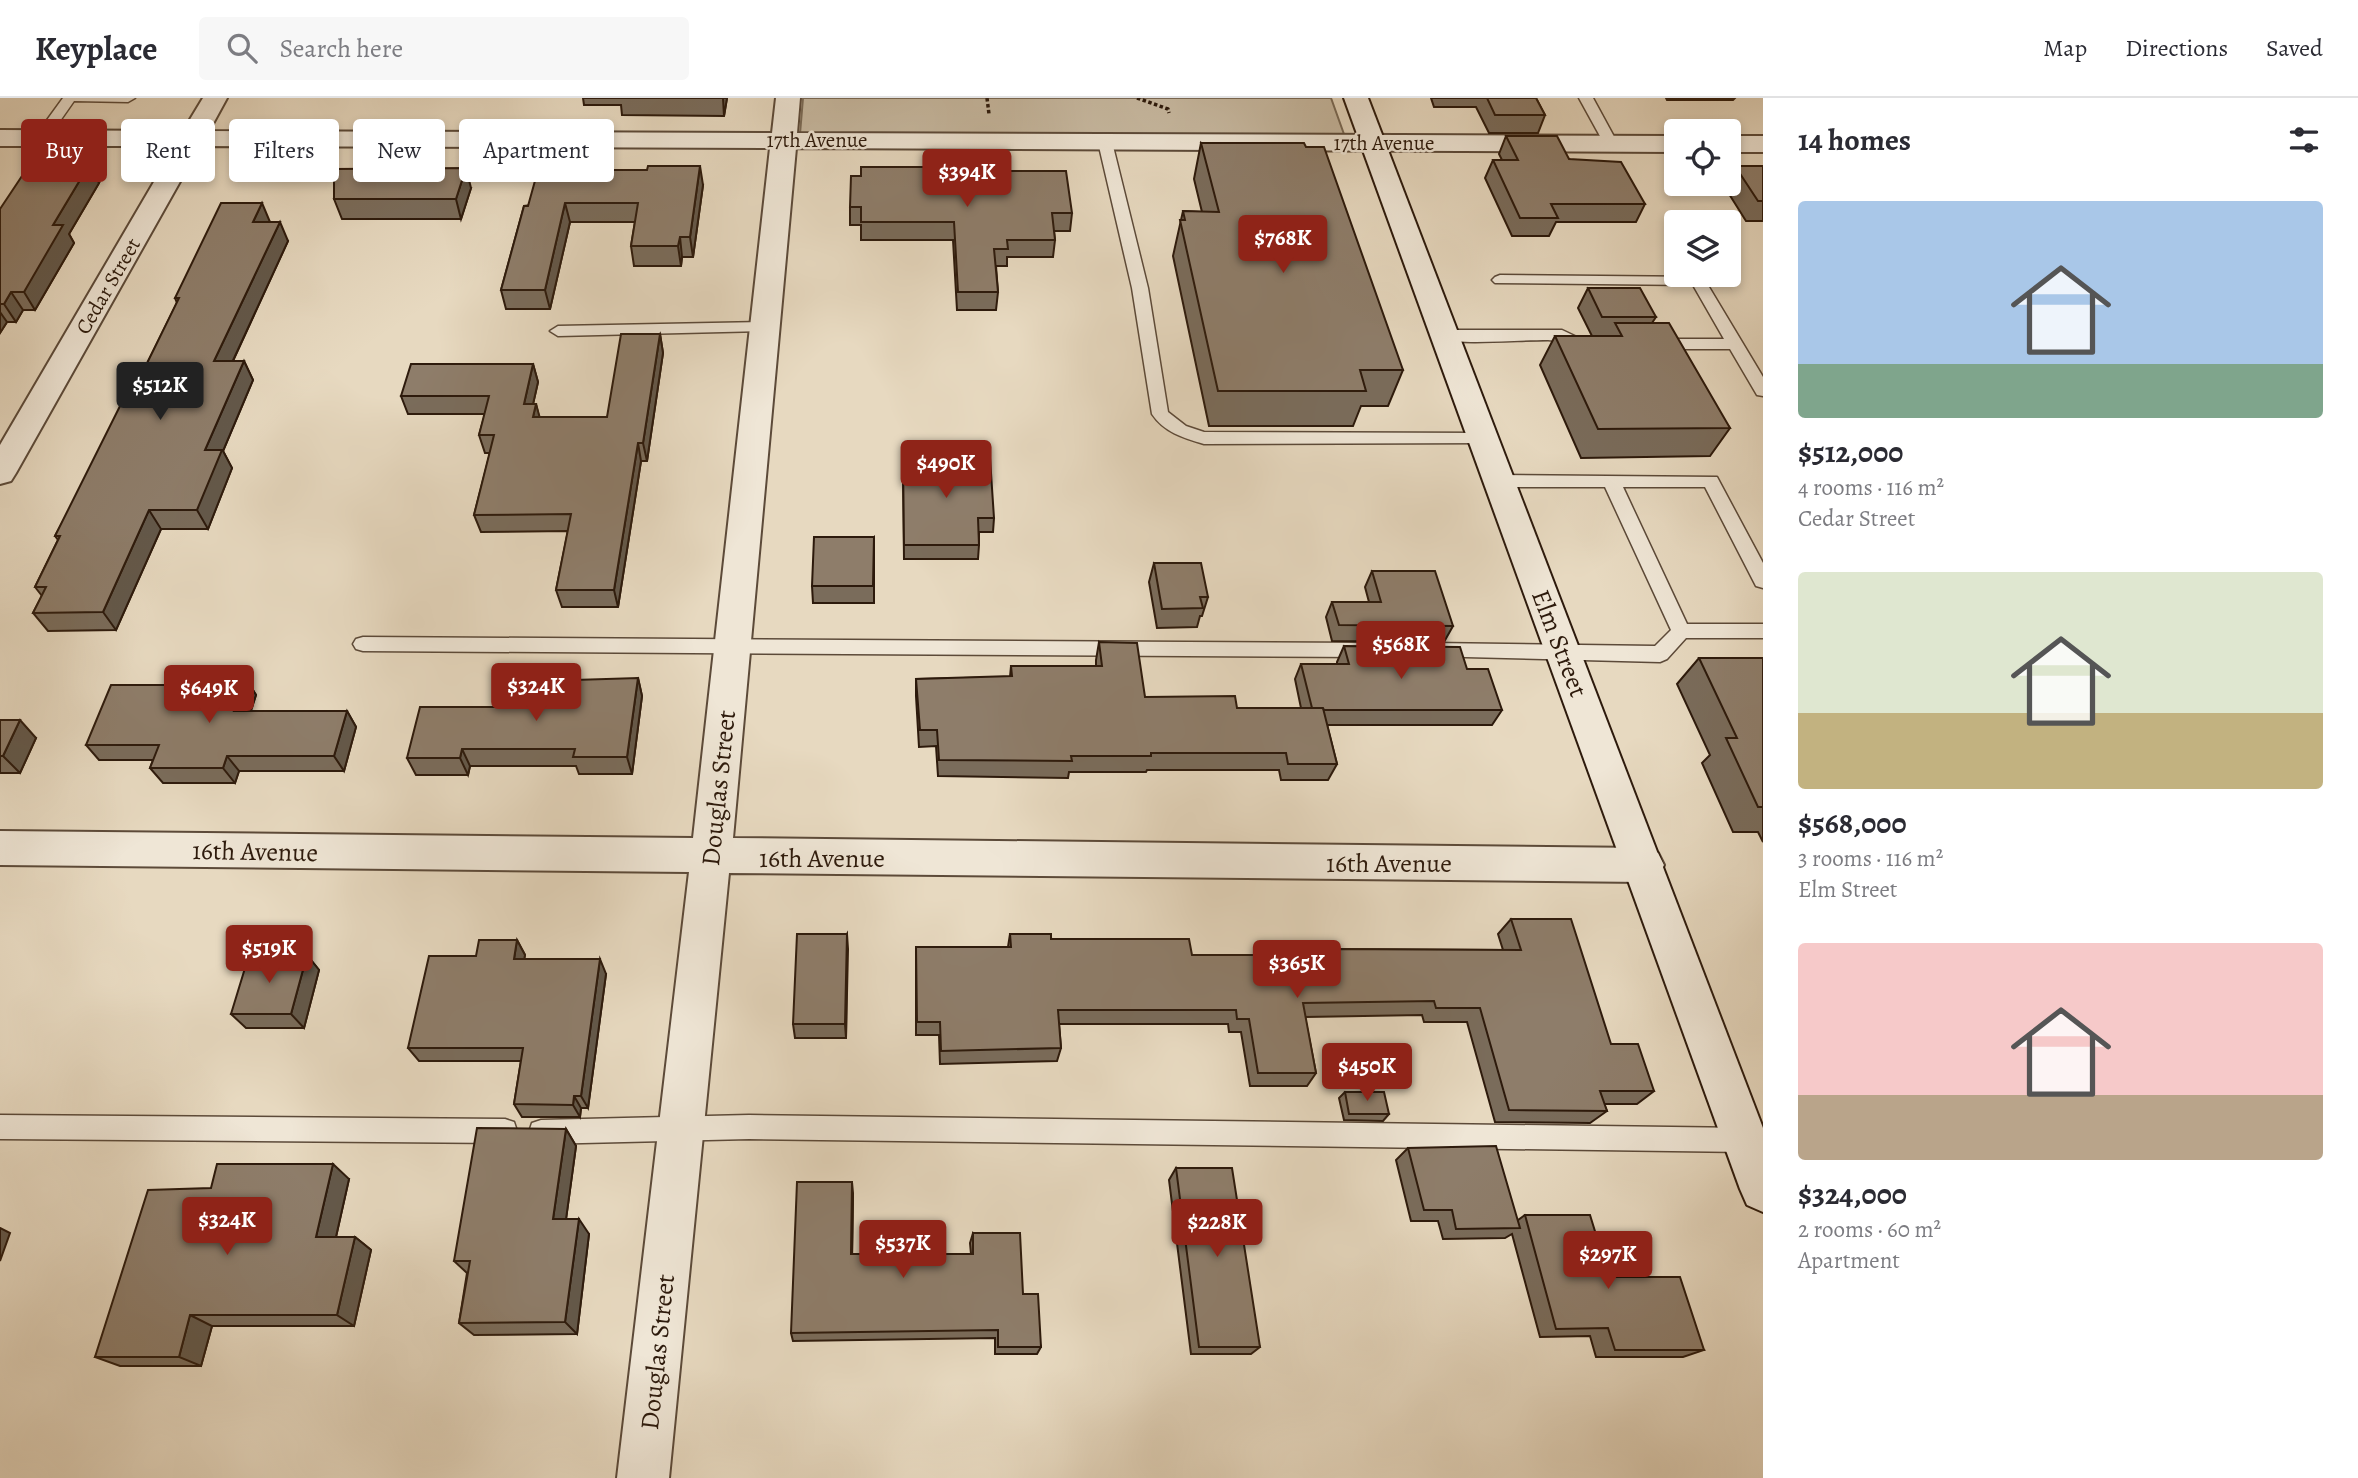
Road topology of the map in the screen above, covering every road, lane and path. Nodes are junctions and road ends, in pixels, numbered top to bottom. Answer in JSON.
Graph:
{"nodes":[{"id":1,"x":70,"y":98,"type":"edge"},
{"id":2,"x":78,"y":98,"type":"edge"},
{"id":3,"x":128,"y":98,"type":"edge"},
{"id":4,"x":215,"y":98,"type":"edge"},
{"id":5,"x":788,"y":98,"type":"edge"},
{"id":6,"x":1137,"y":98,"type":"edge"},
{"id":7,"x":1356,"y":98,"type":"edge"},
{"id":8,"x":1587,"y":98,"type":"edge"},
{"id":9,"x":1170,"y":117,"type":"dead end"},
{"id":10,"x":55,"y":119,"type":"edge"},
{"id":11,"x":203,"y":119,"type":"edge"},
{"id":12,"x":0,"y":138,"type":"edge"},
{"id":13,"x":21,"y":138,"type":"edge"},
{"id":14,"x":215,"y":139,"type":"edge"},
{"id":15,"x":784,"y":140,"type":"junction"},
{"id":16,"x":1105,"y":142,"type":"junction"},
{"id":17,"x":1372,"y":142,"type":"junction"},
{"id":18,"x":1611,"y":144,"type":"junction"},
{"id":19,"x":1664,"y":144,"type":"edge"},
{"id":20,"x":1741,"y":144,"type":"edge"},
{"id":21,"x":1763,"y":144,"type":"edge"},
{"id":22,"x":167,"y":182,"type":"edge"},
{"id":23,"x":1500,"y":280,"type":"dead end"},
{"id":24,"x":763,"y":327,"type":"junction"},
{"id":25,"x":558,"y":331,"type":"dead end"},
{"id":26,"x":1444,"y":335,"type":"junction"},
{"id":27,"x":1604,"y":344,"type":"edge"},
{"id":28,"x":1644,"y":344,"type":"edge"},
{"id":29,"x":1736,"y":344,"type":"junction"},
{"id":30,"x":1763,"y":391,"type":"edge"},
{"id":31,"x":1483,"y":439,"type":"junction"},
{"id":32,"x":0,"y":473,"type":"edge"},
{"id":33,"x":1499,"y":481,"type":"junction"},
{"id":34,"x":1611,"y":481,"type":"junction"},
{"id":35,"x":1763,"y":581,"type":"edge"},
{"id":36,"x":1681,"y":631,"type":"junction"},
{"id":37,"x":1763,"y":631,"type":"edge"},
{"id":38,"x":363,"y":644,"type":"dead end"},
{"id":39,"x":732,"y":645,"type":"junction"},
{"id":40,"x":1383,"y":651,"type":"edge"},
{"id":41,"x":1411,"y":651,"type":"edge"},
{"id":42,"x":1563,"y":652,"type":"junction"},
{"id":43,"x":0,"y":848,"type":"edge"},
{"id":44,"x":711,"y":857,"type":"junction"},
{"id":45,"x":1644,"y":865,"type":"junction"},
{"id":46,"x":0,"y":1127,"type":"edge"},
{"id":47,"x":681,"y":1130,"type":"junction"},
{"id":48,"x":1745,"y":1140,"type":"junction"},
{"id":49,"x":1763,"y":1189,"type":"edge"},
{"id":50,"x":643,"y":1478,"type":"edge"}],
"edges":[{"from":1,"to":10,"type":"lane"},
{"from":2,"to":3,"type":"lane"},
{"from":4,"to":11,"type":"street","name":"Cedar Street"},
{"from":5,"to":15,"type":"street","name":"Douglas Street"},
{"from":6,"to":9,"type":"path"},
{"from":7,"to":17,"type":"street","name":"Elm Street"},
{"from":8,"to":18,"type":"lane"},
{"from":12,"to":13,"type":"street","name":"17th Avenue"},
{"from":14,"to":15,"type":"street","name":"17th Avenue"},
{"from":15,"to":16,"type":"street","name":"17th Avenue"},
{"from":15,"to":24,"type":"street","name":"Douglas Street"},
{"from":16,"to":17,"type":"street","name":"17th Avenue"},
{"from":16,"to":31,"type":"lane"},
{"from":17,"to":18,"type":"street","name":"17th Avenue"},
{"from":17,"to":26,"type":"street","name":"Elm Street"},
{"from":18,"to":19,"type":"street","name":"17th Avenue"},
{"from":20,"to":21,"type":"street"},
{"from":22,"to":32,"type":"street","name":"Cedar Street"},
{"from":23,"to":29,"type":"lane"},
{"from":24,"to":25,"type":"lane"},
{"from":24,"to":39,"type":"street","name":"Douglas Street"},
{"from":26,"to":27,"type":"lane"},
{"from":26,"to":31,"type":"street","name":"Elm Street"},
{"from":28,"to":29,"type":"lane"},
{"from":29,"to":30,"type":"lane"},
{"from":31,"to":33,"type":"street","name":"Elm Street"},
{"from":33,"to":34,"type":"lane"},
{"from":33,"to":42,"type":"street","name":"Elm Street"},
{"from":34,"to":35,"type":"lane"},
{"from":34,"to":36,"type":"lane"},
{"from":36,"to":37,"type":"lane"},
{"from":36,"to":42,"type":"lane"},
{"from":38,"to":39,"type":"lane"},
{"from":39,"to":40,"type":"lane"},
{"from":39,"to":44,"type":"street","name":"Douglas Street"},
{"from":41,"to":42,"type":"lane"},
{"from":42,"to":45,"type":"street","name":"Elm Street"},
{"from":43,"to":44,"type":"street","name":"16th Avenue"},
{"from":44,"to":45,"type":"street","name":"16th Avenue"},
{"from":44,"to":47,"type":"street","name":"Douglas Street"},
{"from":45,"to":48,"type":"street","name":"Elm Street"},
{"from":46,"to":47,"type":"lane"},
{"from":47,"to":48,"type":"lane"},
{"from":47,"to":50,"type":"street","name":"Douglas Street"},
{"from":48,"to":49,"type":"street","name":"Elm Street"}]}
